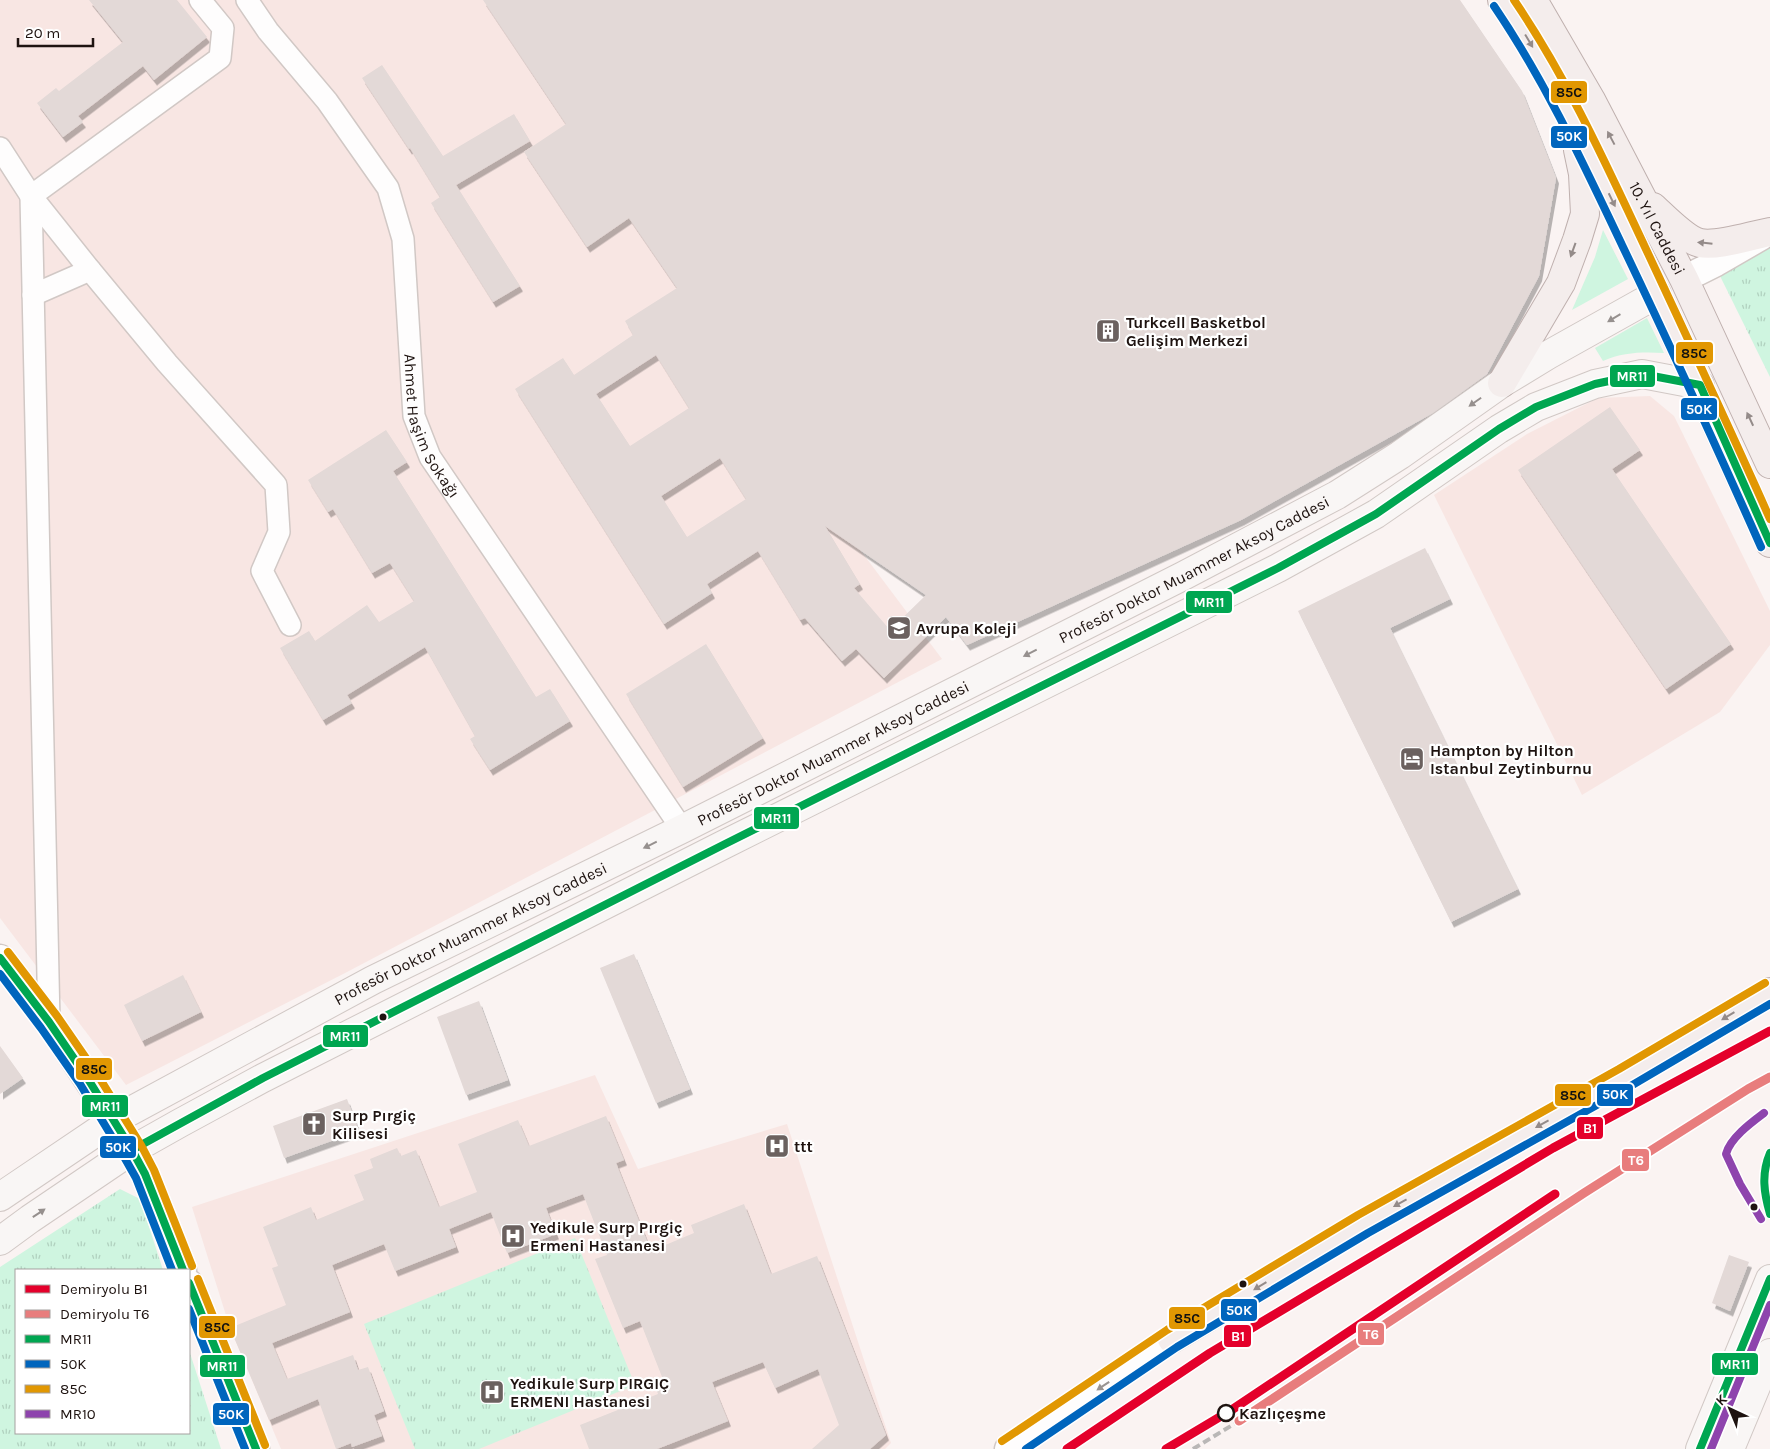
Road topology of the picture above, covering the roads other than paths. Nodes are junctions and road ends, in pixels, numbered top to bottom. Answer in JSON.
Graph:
{"nodes":[{"id":1,"x":200,"y":0,"type":"edge"},
{"id":2,"x":247,"y":0,"type":"edge"},
{"id":3,"x":1502,"y":0,"type":"edge"},
{"id":4,"x":1533,"y":0,"type":"edge"},
{"id":5,"x":1571,"y":116,"type":"junction"},
{"id":6,"x":0,"y":148,"type":"edge"},
{"id":7,"x":31,"y":196,"type":"junction"},
{"id":8,"x":1641,"y":197,"type":"junction"},
{"id":9,"x":1770,"y":232,"type":"edge"},
{"id":10,"x":90,"y":270,"type":"junction"},
{"id":11,"x":1684,"y":279,"type":"junction"},
{"id":12,"x":1657,"y":294,"type":"junction"},
{"id":13,"x":34,"y":295,"type":"junction"},
{"id":14,"x":1502,"y":383,"type":"junction"},
{"id":15,"x":1700,"y":385,"type":"junction"},
{"id":16,"x":1770,"y":464,"type":"edge"},
{"id":17,"x":1770,"y":543,"type":"edge"},
{"id":18,"x":290,"y":625,"type":"dead end"},
{"id":19,"x":682,"y":829,"type":"junction"},
{"id":20,"x":0,"y":958,"type":"edge"},
{"id":21,"x":1770,"y":992,"type":"edge"},
{"id":22,"x":49,"y":1022,"type":"junction"},
{"id":23,"x":114,"y":1120,"type":"junction"},
{"id":24,"x":132,"y":1150,"type":"junction"},
{"id":25,"x":0,"y":1197,"type":"edge"},
{"id":26,"x":0,"y":1242,"type":"edge"},
{"id":27,"x":184,"y":1269,"type":"edge"},
{"id":28,"x":1770,"y":1279,"type":"edge"},
{"id":29,"x":190,"y":1285,"type":"edge"},
{"id":30,"x":1172,"y":1339,"type":"joint"},
{"id":31,"x":1770,"y":1353,"type":"edge"},
{"id":32,"x":256,"y":1449,"type":"edge"},
{"id":33,"x":1008,"y":1449,"type":"edge"},
{"id":34,"x":1700,"y":1449,"type":"edge"},
{"id":35,"x":1730,"y":1449,"type":"edge"}],
"edges":[{"from":1,"to":7,"type":"street"},
{"from":2,"to":19,"type":"street","name":"Ahmet Haşim Sokağı"},
{"from":3,"to":5,"type":"main road","name":"10. Yıl Caddesi","one_way":true},
{"from":8,"to":4,"type":"main road","name":"10. Yıl Caddesi","one_way":true},
{"from":5,"to":12,"type":"main road","name":"10. Yıl Caddesi","one_way":true},
{"from":5,"to":14,"type":"main road","one_way":true},
{"from":6,"to":7,"type":"street"},
{"from":7,"to":10,"type":"street"},
{"from":7,"to":13,"type":"street"},
{"from":9,"to":8,"type":"main road","one_way":true},
{"from":8,"to":11,"type":"main road","name":"10. Yıl Caddesi"},
{"from":9,"to":11,"type":"street"},
{"from":10,"to":13,"type":"street"},
{"from":10,"to":18,"type":"street"},
{"from":11,"to":12,"type":"main road"},
{"from":16,"to":11,"type":"main road","name":"10. Yıl Caddesi","one_way":true},
{"from":12,"to":14,"type":"main road","name":"Profesör Doktor Muammer Aksoy Caddesi","one_way":true},
{"from":12,"to":15,"type":"main road","name":"10. Yıl Caddesi"},
{"from":13,"to":22,"type":"street"},
{"from":14,"to":19,"type":"main road","name":"Profesör Doktor Muammer Aksoy Caddesi","one_way":true},
{"from":15,"to":17,"type":"main road","name":"10. Yıl Caddesi"},
{"from":15,"to":24,"type":"main road","name":"Profesör Doktor Muammer Aksoy Caddesi"},
{"from":19,"to":23,"type":"main road","name":"Profesör Doktor Muammer Aksoy Caddesi","one_way":true},
{"from":20,"to":22,"type":"street"},
{"from":21,"to":30,"type":"main road","one_way":true},
{"from":22,"to":23,"type":"street"},
{"from":23,"to":24,"type":"main road"},
{"from":23,"to":25,"type":"main road","name":"Profesör Doktor Muammer Aksoy Caddesi"},
{"from":26,"to":24,"type":"main road","name":"Profesör Doktor Muammer Aksoy Caddesi","one_way":true},
{"from":24,"to":27,"type":"street"},
{"from":28,"to":34,"type":"main road"},
{"from":29,"to":32,"type":"street"},
{"from":30,"to":33,"type":"street","one_way":true},
{"from":31,"to":35,"type":"main road"}]}
